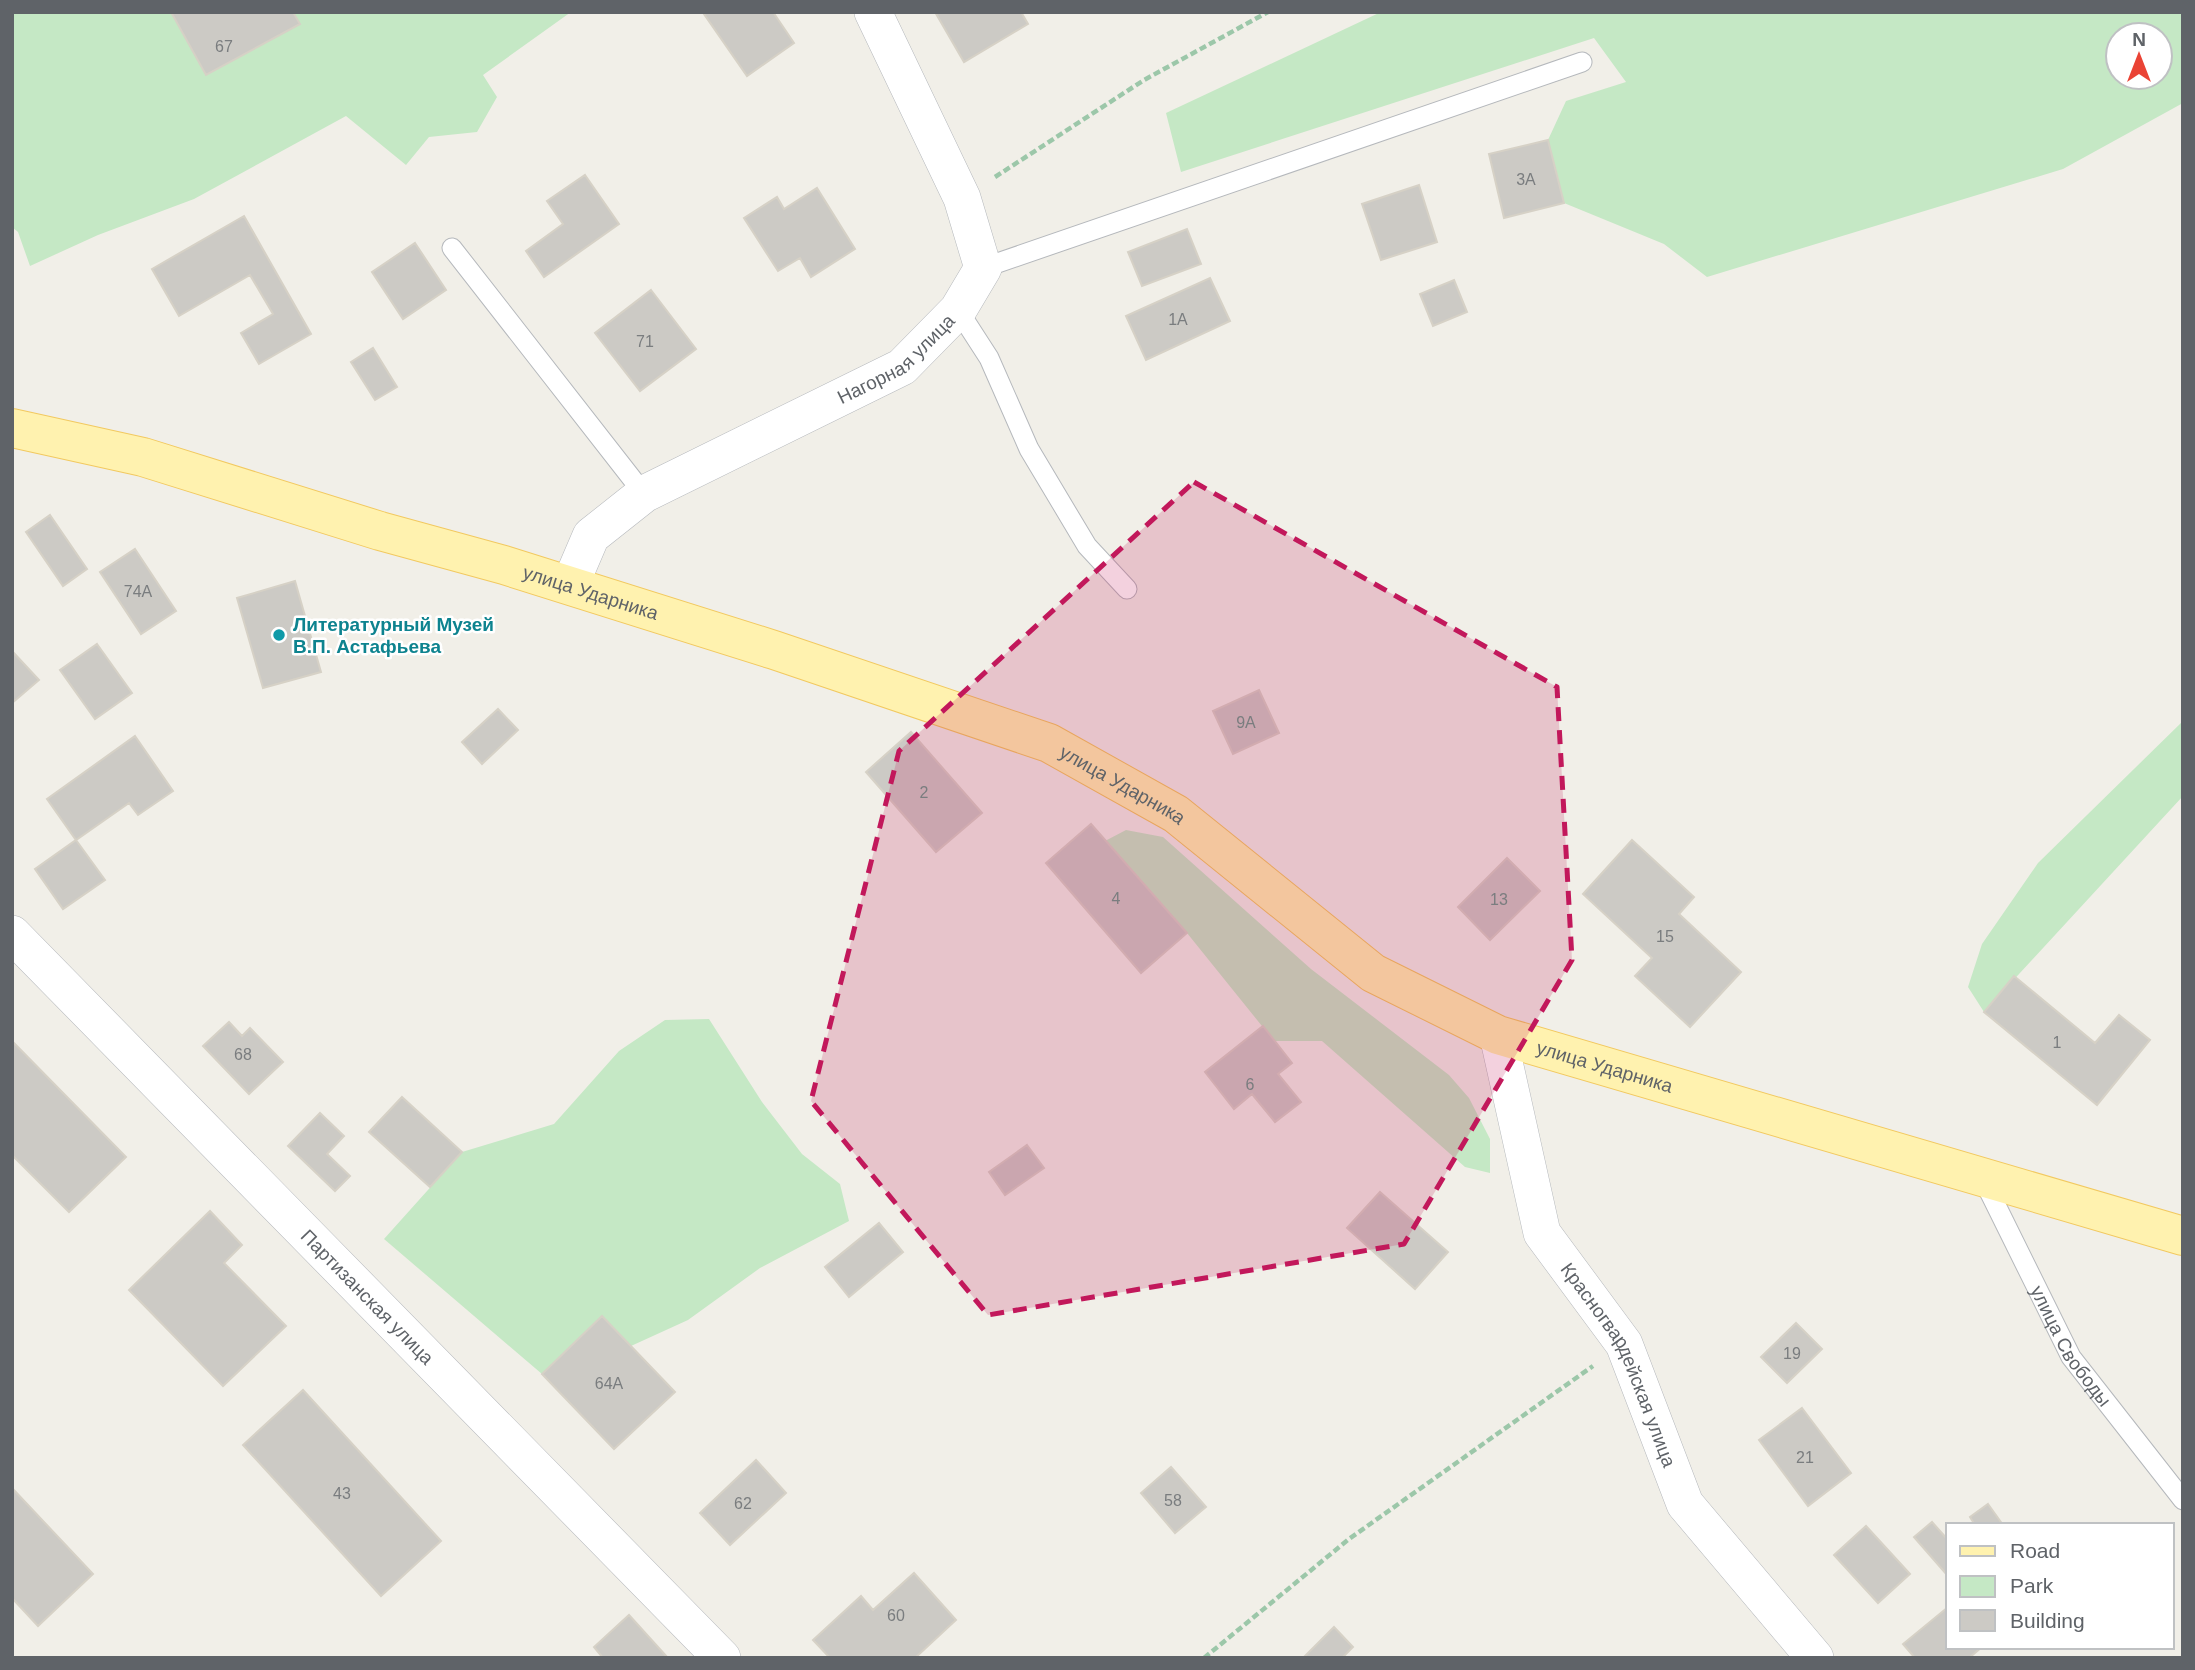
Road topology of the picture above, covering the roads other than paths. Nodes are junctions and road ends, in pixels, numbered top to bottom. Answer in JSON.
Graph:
{"nodes":[{"id":1,"x":873,"y":12,"type":"edge"},
{"id":2,"x":1582,"y":62,"type":"dead end"},
{"id":3,"x":452,"y":248,"type":"dead end"},
{"id":4,"x":983,"y":268,"type":"junction"},
{"id":5,"x":958,"y":310,"type":"junction"},
{"id":6,"x":12,"y":428,"type":"edge"},
{"id":7,"x":644,"y":494,"type":"junction"},
{"id":8,"x":570,"y":585,"type":"junction"},
{"id":9,"x":1127,"y":589,"type":"dead end"},
{"id":10,"x":12,"y":934,"type":"edge"},
{"id":11,"x":1498,"y":1035,"type":"junction"},
{"id":12,"x":1983,"y":1178,"type":"junction"},
{"id":13,"x":2183,"y":1236,"type":"edge"},
{"id":14,"x":2183,"y":1500,"type":"edge"},
{"id":15,"x":722,"y":1658,"type":"edge"},
{"id":16,"x":1815,"y":1658,"type":"edge"}],
"edges":[{"from":1,"to":4,"type":"street"},
{"from":2,"to":4,"type":"lane"},
{"from":3,"to":7,"type":"lane"},
{"from":4,"to":5,"type":"street","name":"Нагорная улица"},
{"from":5,"to":7,"type":"street","name":"Нагорная улица"},
{"from":5,"to":9,"type":"lane"},
{"from":6,"to":8,"type":"main road","name":"улица Ударника"},
{"from":7,"to":8,"type":"street","name":"Нагорная улица"},
{"from":8,"to":11,"type":"main road","name":"улица Ударника"},
{"from":10,"to":15,"type":"street","name":"Партизанская улица"},
{"from":11,"to":12,"type":"main road","name":"улица Ударника"},
{"from":11,"to":16,"type":"street","name":"Красногвардейская улица"},
{"from":12,"to":13,"type":"main road","name":"улица Ударника"},
{"from":12,"to":14,"type":"lane","name":"улица Свободы"}]}
